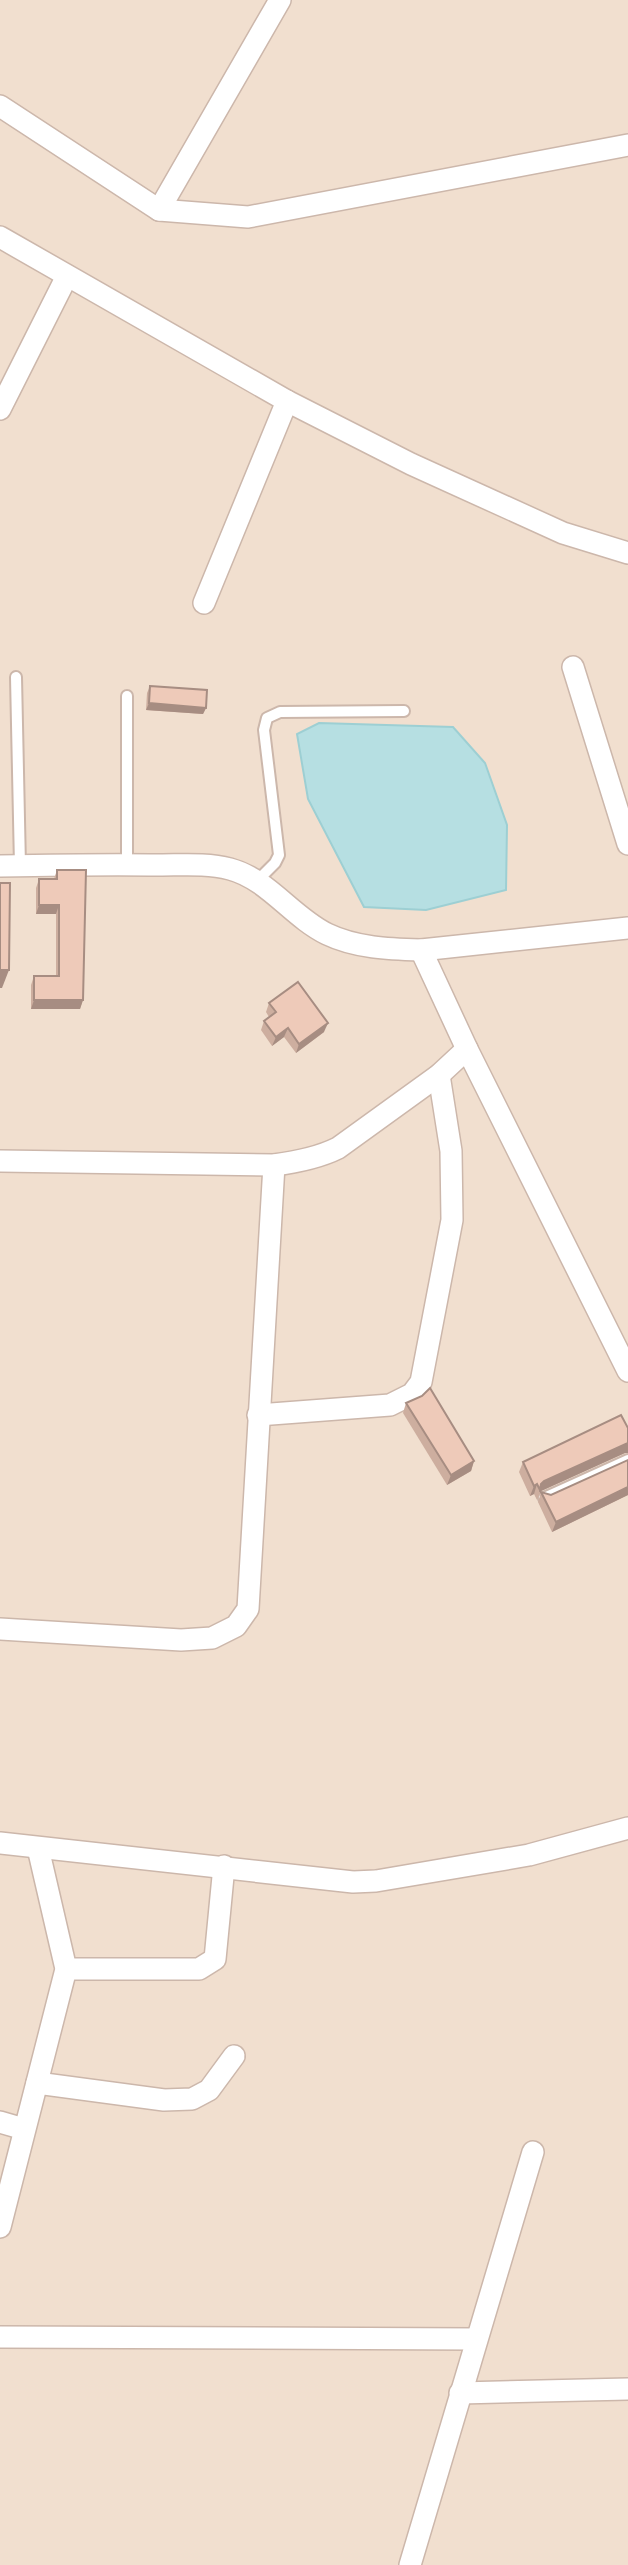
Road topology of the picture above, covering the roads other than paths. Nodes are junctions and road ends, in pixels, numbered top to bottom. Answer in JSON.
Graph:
{"nodes":[{"id":1,"x":280,"y":0,"type":"edge"},
{"id":2,"x":0,"y":106,"type":"edge"},
{"id":3,"x":628,"y":145,"type":"edge"},
{"id":4,"x":159,"y":210,"type":"junction"},
{"id":5,"x":0,"y":237,"type":"edge"},
{"id":6,"x":67,"y":276,"type":"junction"},
{"id":7,"x":287,"y":401,"type":"junction"},
{"id":8,"x":0,"y":409,"type":"edge"},
{"id":9,"x":628,"y":553,"type":"edge"},
{"id":10,"x":204,"y":603,"type":"dead end"},
{"id":11,"x":573,"y":667,"type":"dead end"},
{"id":12,"x":16,"y":677,"type":"dead end"},
{"id":13,"x":127,"y":696,"type":"dead end"},
{"id":14,"x":404,"y":711,"type":"dead end"},
{"id":15,"x":628,"y":844,"type":"edge"},
{"id":16,"x":127,"y":864,"type":"junction"},
{"id":17,"x":10,"y":866,"type":"edge"},
{"id":18,"x":256,"y":882,"type":"junction"},
{"id":19,"x":628,"y":928,"type":"edge"},
{"id":20,"x":421,"y":950,"type":"junction"},
{"id":21,"x":467,"y":1049,"type":"junction"},
{"id":22,"x":439,"y":1075,"type":"junction"},
{"id":23,"x":0,"y":1161,"type":"edge"},
{"id":24,"x":274,"y":1166,"type":"junction"},
{"id":25,"x":628,"y":1371,"type":"edge"},
{"id":26,"x":258,"y":1415,"type":"junction"},
{"id":27,"x":628,"y":1460,"type":"edge"},
{"id":28,"x":544,"y":1498,"type":"edge"},
{"id":29,"x":0,"y":1629,"type":"edge"},
{"id":30,"x":628,"y":1828,"type":"edge"},
{"id":31,"x":0,"y":1843,"type":"edge"},
{"id":32,"x":38,"y":1848,"type":"junction"},
{"id":33,"x":224,"y":1866,"type":"junction"},
{"id":34,"x":66,"y":1969,"type":"junction"},
{"id":35,"x":234,"y":2056,"type":"dead end"},
{"id":36,"x":37,"y":2083,"type":"junction"},
{"id":37,"x":0,"y":2122,"type":"edge"},
{"id":38,"x":24,"y":2129,"type":"junction"},
{"id":39,"x":533,"y":2152,"type":"dead end"},
{"id":40,"x":0,"y":2227,"type":"edge"},
{"id":41,"x":0,"y":2336,"type":"edge"},
{"id":42,"x":476,"y":2339,"type":"junction"},
{"id":43,"x":628,"y":2389,"type":"edge"},
{"id":44,"x":460,"y":2393,"type":"junction"},
{"id":45,"x":411,"y":2565,"type":"edge"}],
"edges":[{"from":1,"to":4,"type":"street"},
{"from":2,"to":4,"type":"street"},
{"from":3,"to":4,"type":"street"},
{"from":5,"to":6,"type":"street"},
{"from":6,"to":7,"type":"street"},
{"from":6,"to":8,"type":"street"},
{"from":7,"to":9,"type":"street"},
{"from":7,"to":10,"type":"street"},
{"from":11,"to":15,"type":"street"},
{"from":12,"to":17,"type":"lane"},
{"from":13,"to":16,"type":"lane"},
{"from":14,"to":18,"type":"lane"},
{"from":16,"to":17,"type":"street"},
{"from":16,"to":18,"type":"street"},
{"from":18,"to":20,"type":"street"},
{"from":19,"to":20,"type":"street"},
{"from":20,"to":21,"type":"street"},
{"from":21,"to":22,"type":"street"},
{"from":21,"to":25,"type":"street"},
{"from":22,"to":24,"type":"street"},
{"from":22,"to":26,"type":"street"},
{"from":23,"to":24,"type":"street"},
{"from":24,"to":26,"type":"street"},
{"from":26,"to":29,"type":"street"},
{"from":27,"to":28,"type":"lane"},
{"from":30,"to":33,"type":"street"},
{"from":31,"to":32,"type":"street"},
{"from":32,"to":33,"type":"street"},
{"from":32,"to":34,"type":"street"},
{"from":33,"to":34,"type":"street"},
{"from":34,"to":36,"type":"street"},
{"from":35,"to":36,"type":"street"},
{"from":36,"to":38,"type":"street"},
{"from":37,"to":38,"type":"street"},
{"from":38,"to":40,"type":"street"},
{"from":39,"to":42,"type":"street"},
{"from":41,"to":42,"type":"street"},
{"from":42,"to":44,"type":"street"},
{"from":43,"to":44,"type":"street"},
{"from":44,"to":45,"type":"street"}]}
